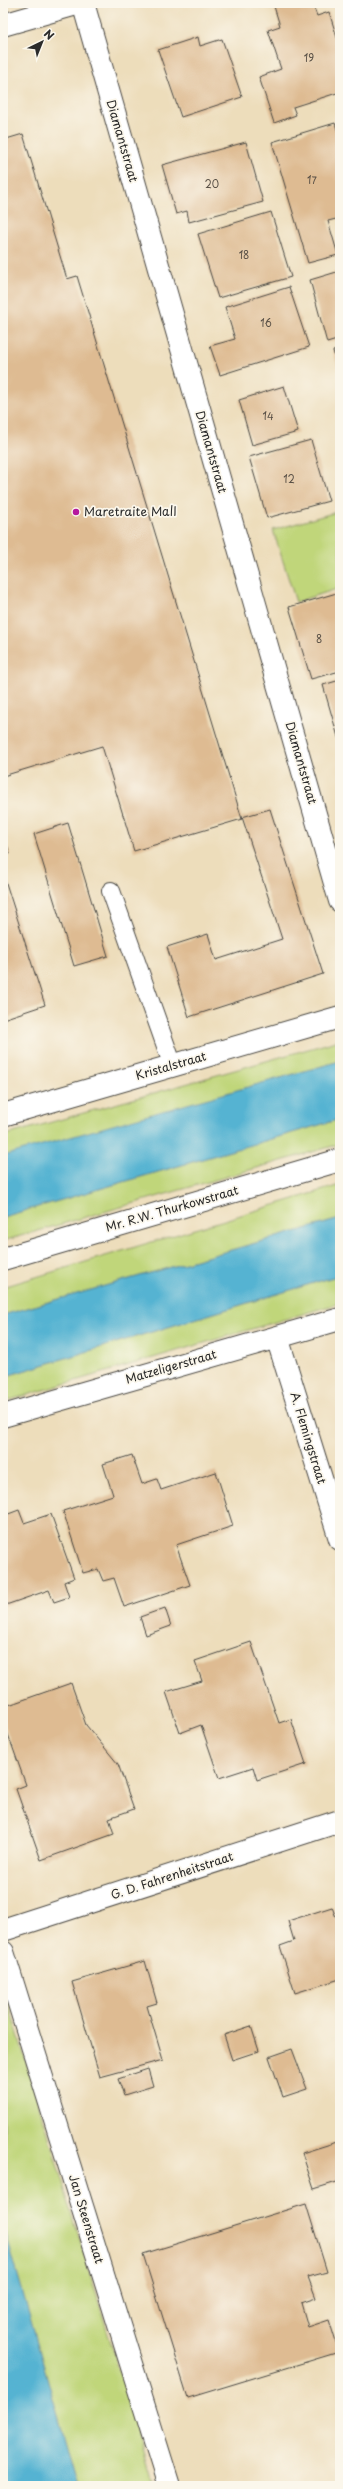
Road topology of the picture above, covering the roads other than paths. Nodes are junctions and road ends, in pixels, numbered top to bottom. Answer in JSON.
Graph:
{"nodes":[{"id":1,"x":81,"y":3,"type":"edge"},
{"id":2,"x":3,"y":25,"type":"edge"},
{"id":3,"x":111,"y":891,"type":"dead end"},
{"id":4,"x":340,"y":901,"type":"edge"},
{"id":5,"x":340,"y":1018,"type":"edge"},
{"id":6,"x":173,"y":1066,"type":"junction"},
{"id":7,"x":3,"y":1115,"type":"edge"},
{"id":8,"x":340,"y":1160,"type":"edge"},
{"id":9,"x":3,"y":1259,"type":"edge"},
{"id":10,"x":340,"y":1319,"type":"edge"},
{"id":11,"x":276,"y":1337,"type":"junction"},
{"id":12,"x":3,"y":1416,"type":"edge"},
{"id":13,"x":340,"y":1539,"type":"edge"},
{"id":14,"x":340,"y":1821,"type":"edge"},
{"id":15,"x":3,"y":1930,"type":"edge"},
{"id":16,"x":3,"y":1952,"type":"edge"},
{"id":17,"x":169,"y":2486,"type":"edge"}],
"edges":[{"from":1,"to":2,"type":"street"},
{"from":1,"to":4,"type":"street","name":"Diamantstraat"},
{"from":3,"to":6,"type":"lane"},
{"from":5,"to":6,"type":"street","name":"Kristalstraat"},
{"from":6,"to":7,"type":"street","name":"Kristalstraat"},
{"from":8,"to":9,"type":"street","name":"Mr. R.W. Thurkowstraat"},
{"from":10,"to":11,"type":"street","name":"Matzeligerstraat"},
{"from":11,"to":12,"type":"street","name":"Matzeligerstraat"},
{"from":11,"to":13,"type":"street","name":"A. Flemingstraat"},
{"from":14,"to":15,"type":"street","name":"G. D. Fahrenheitstraat"},
{"from":16,"to":17,"type":"street","name":"Jan Steenstraat"}]}
